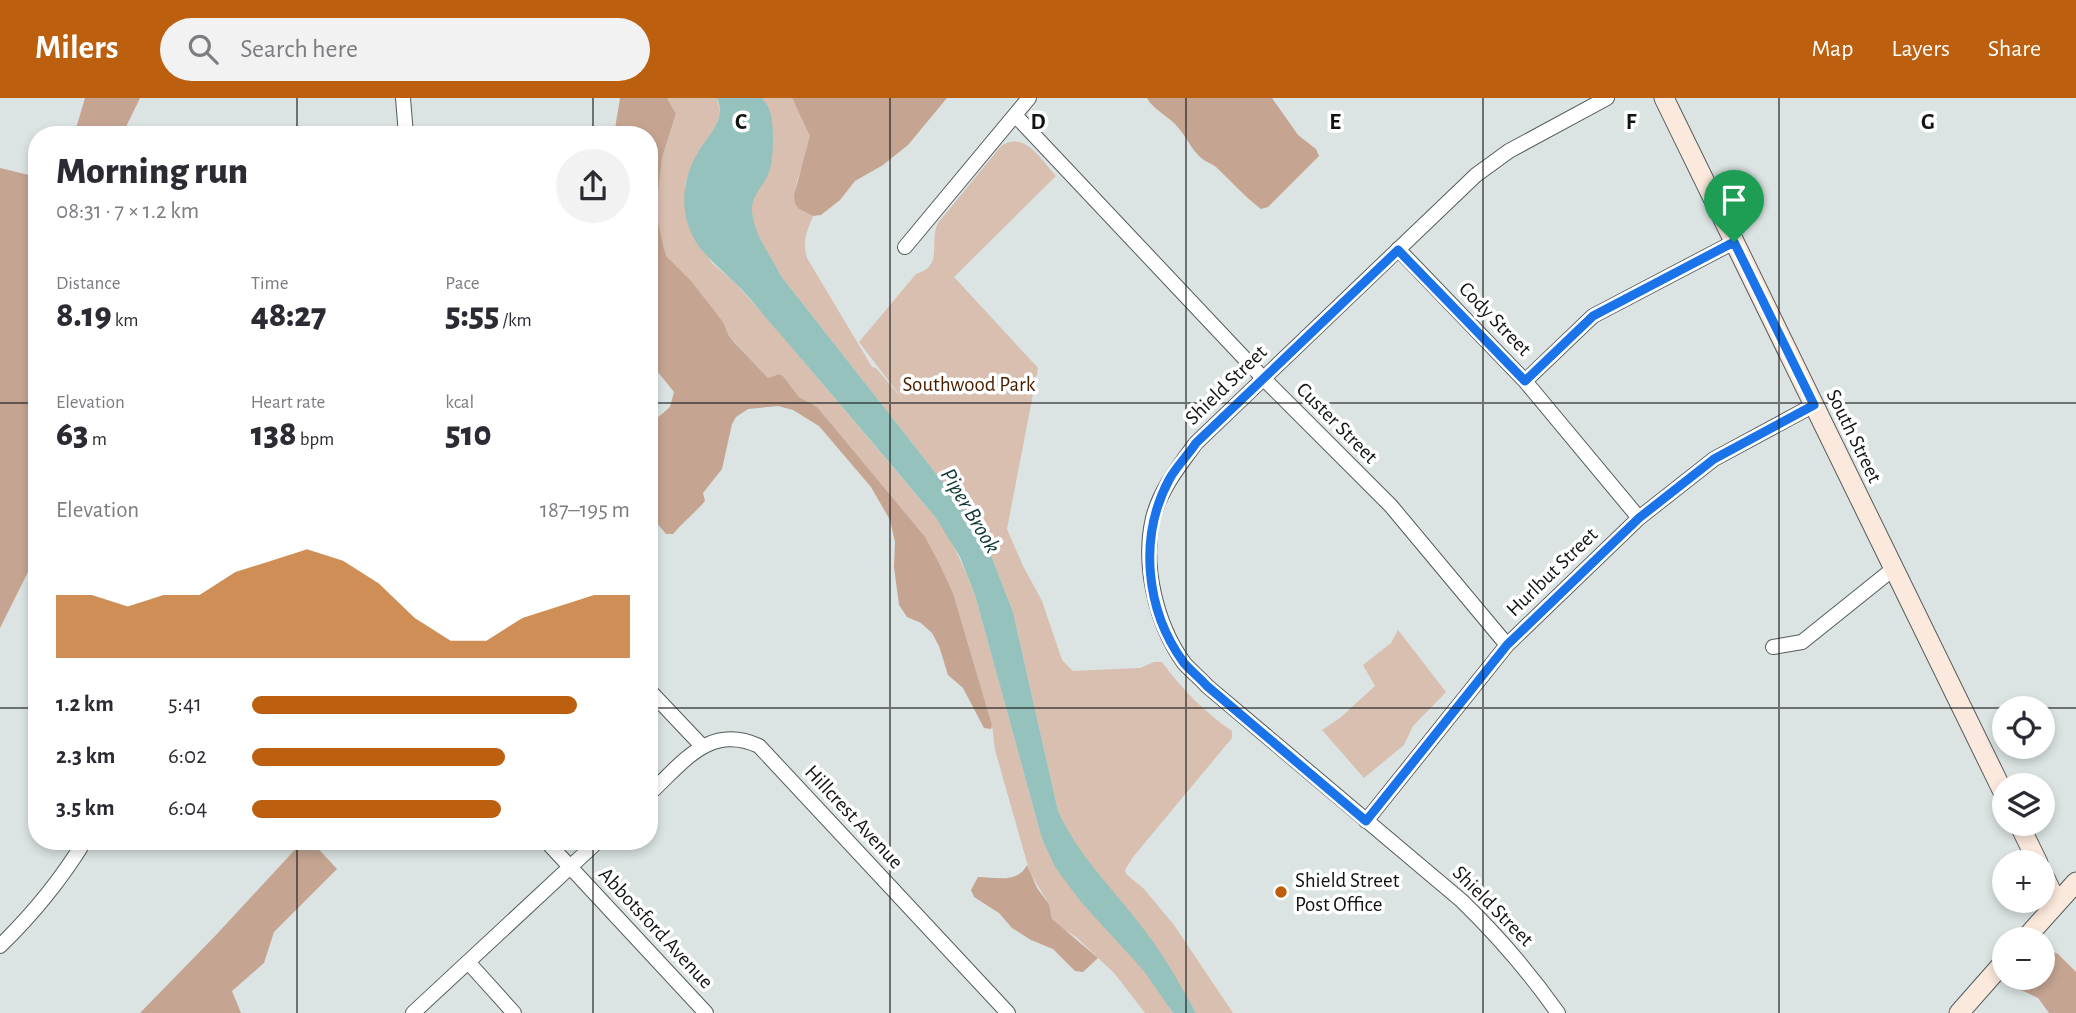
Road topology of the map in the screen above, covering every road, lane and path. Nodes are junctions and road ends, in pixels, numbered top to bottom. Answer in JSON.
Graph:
{"nodes":[{"id":1,"x":403,"y":98,"type":"edge"},
{"id":2,"x":1029,"y":98,"type":"edge"},
{"id":3,"x":1607,"y":98,"type":"edge"},
{"id":4,"x":1664,"y":98,"type":"edge"},
{"id":5,"x":1015,"y":115,"type":"junction"},
{"id":6,"x":405,"y":126,"type":"edge"},
{"id":7,"x":1734,"y":242,"type":"junction"},
{"id":8,"x":905,"y":247,"type":"dead end"},
{"id":9,"x":1398,"y":250,"type":"junction"},
{"id":10,"x":1264,"y":378,"type":"junction"},
{"id":11,"x":1525,"y":381,"type":"junction"},
{"id":12,"x":1814,"y":405,"type":"junction"},
{"id":13,"x":1639,"y":518,"type":"junction"},
{"id":14,"x":1893,"y":569,"type":"junction"},
{"id":15,"x":1507,"y":645,"type":"junction"},
{"id":16,"x":1773,"y":647,"type":"dead end"},
{"id":17,"x":658,"y":700,"type":"edge"},
{"id":18,"x":702,"y":746,"type":"junction"},
{"id":19,"x":1994,"y":773,"type":"edge"},
{"id":20,"x":658,"y":786,"type":"edge"},
{"id":21,"x":1366,"y":821,"type":"junction"},
{"id":22,"x":79,"y":850,"type":"edge"},
{"id":23,"x":554,"y":850,"type":"edge"},
{"id":24,"x":588,"y":850,"type":"edge"},
{"id":25,"x":570,"y":867,"type":"junction"},
{"id":26,"x":2076,"y":882,"type":"edge"},
{"id":27,"x":2055,"y":899,"type":"edge"},
{"id":28,"x":2057,"y":903,"type":"junction"},
{"id":29,"x":2036,"y":927,"type":"edge"},
{"id":30,"x":0,"y":946,"type":"edge"},
{"id":31,"x":468,"y":962,"type":"junction"},
{"id":32,"x":1992,"y":976,"type":"edge"},
{"id":33,"x":413,"y":1013,"type":"edge"},
{"id":34,"x":514,"y":1013,"type":"edge"},
{"id":35,"x":706,"y":1013,"type":"edge"},
{"id":36,"x":1008,"y":1013,"type":"edge"},
{"id":37,"x":1558,"y":1013,"type":"edge"},
{"id":38,"x":1959,"y":1013,"type":"edge"}],
"edges":[{"from":1,"to":6,"type":"street"},
{"from":2,"to":5,"type":"street"},
{"from":3,"to":9,"type":"street","name":"Shield Street"},
{"from":4,"to":7,"type":"street","name":"South Street"},
{"from":5,"to":8,"type":"street"},
{"from":5,"to":10,"type":"street","name":"Custer Street"},
{"from":7,"to":11,"type":"street"},
{"from":7,"to":12,"type":"street","name":"South Street"},
{"from":9,"to":10,"type":"street","name":"Shield Street"},
{"from":9,"to":11,"type":"street","name":"Cody Street"},
{"from":10,"to":15,"type":"street","name":"Custer Street"},
{"from":10,"to":21,"type":"street","name":"Shield Street"},
{"from":11,"to":13,"type":"street","name":"Cody Street"},
{"from":12,"to":13,"type":"street","name":"Hurlbut Street"},
{"from":12,"to":14,"type":"street","name":"South Street"},
{"from":13,"to":15,"type":"street","name":"Hurlbut Street"},
{"from":14,"to":16,"type":"street"},
{"from":14,"to":19,"type":"street","name":"South Street"},
{"from":15,"to":21,"type":"street","name":"Hurlbut Street"},
{"from":17,"to":18,"type":"street"},
{"from":18,"to":20,"type":"street","name":"Hillcrest Avenue"},
{"from":18,"to":36,"type":"street","name":"Hillcrest Avenue"},
{"from":21,"to":37,"type":"street","name":"Shield Street"},
{"from":22,"to":30,"type":"street"},
{"from":23,"to":25,"type":"street","name":"Abbotsford Avenue"},
{"from":24,"to":25,"type":"street"},
{"from":25,"to":31,"type":"street"},
{"from":25,"to":35,"type":"street","name":"Abbotsford Avenue"},
{"from":26,"to":28,"type":"street"},
{"from":27,"to":28,"type":"street"},
{"from":28,"to":29,"type":"street"},
{"from":31,"to":33,"type":"street"},
{"from":31,"to":34,"type":"street"},
{"from":32,"to":38,"type":"street"}]}
